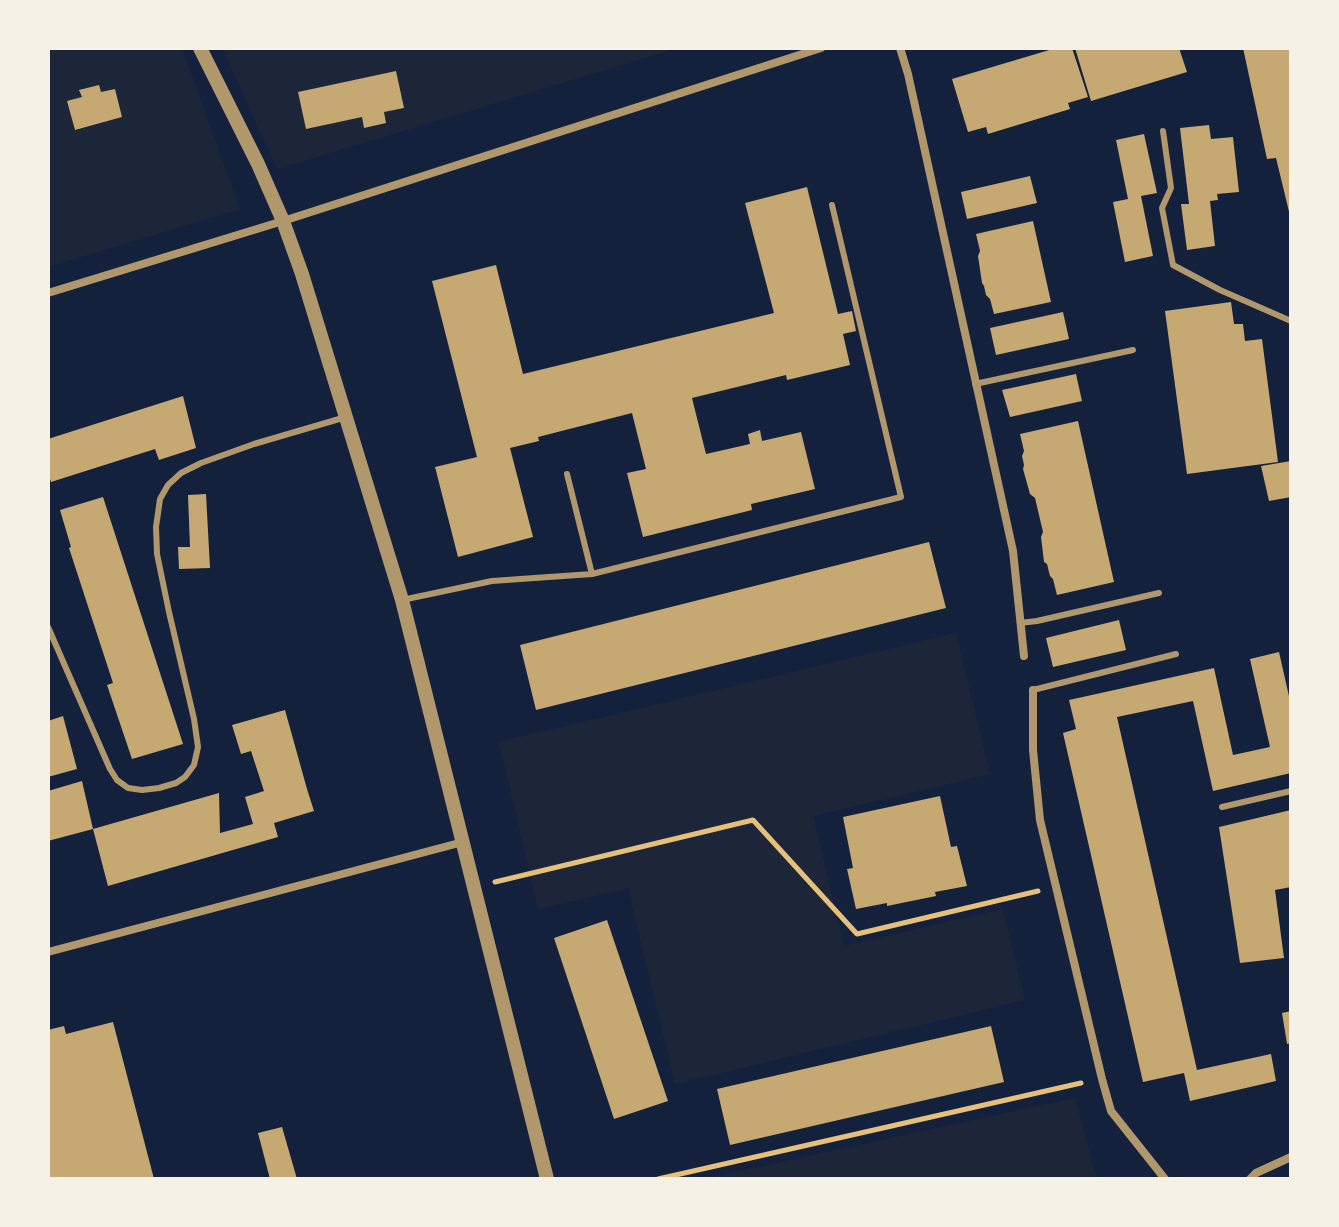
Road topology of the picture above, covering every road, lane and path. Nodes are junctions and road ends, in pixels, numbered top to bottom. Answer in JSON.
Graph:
{"nodes":[{"id":1,"x":200,"y":48,"type":"edge"},
{"id":2,"x":821,"y":48,"type":"edge"},
{"id":3,"x":900,"y":48,"type":"edge"},
{"id":4,"x":1163,"y":131,"type":"dead end"},
{"id":5,"x":832,"y":205,"type":"dead end"},
{"id":6,"x":283,"y":221,"type":"junction"},
{"id":7,"x":48,"y":293,"type":"edge"},
{"id":8,"x":1291,"y":321,"type":"edge"},
{"id":9,"x":1133,"y":350,"type":"dead end"},
{"id":10,"x":975,"y":384,"type":"junction"},
{"id":11,"x":346,"y":417,"type":"junction"},
{"id":12,"x":567,"y":474,"type":"dead end"},
{"id":13,"x":592,"y":574,"type":"junction"},
{"id":14,"x":1159,"y":593,"type":"dead end"},
{"id":15,"x":402,"y":600,"type":"junction"},
{"id":16,"x":1020,"y":623,"type":"junction"},
{"id":17,"x":48,"y":627,"type":"edge"},
{"id":18,"x":1176,"y":654,"type":"dead end"},
{"id":19,"x":1024,"y":656,"type":"dead end"},
{"id":20,"x":1033,"y":690,"type":"joint"},
{"id":21,"x":1291,"y":791,"type":"edge"},
{"id":22,"x":1222,"y":807,"type":"dead end"},
{"id":23,"x":463,"y":842,"type":"junction"},
{"id":24,"x":474,"y":887,"type":"junction"},
{"id":25,"x":1057,"y":887,"type":"junction"},
{"id":26,"x":48,"y":952,"type":"edge"},
{"id":27,"x":1102,"y":1079,"type":"junction"},
{"id":28,"x":1291,"y":1157,"type":"edge"},
{"id":29,"x":547,"y":1179,"type":"edge"},
{"id":30,"x":658,"y":1179,"type":"edge"},
{"id":31,"x":1165,"y":1179,"type":"edge"},
{"id":32,"x":1250,"y":1179,"type":"edge"}],
"edges":[{"from":1,"to":6,"type":"street"},
{"from":2,"to":6,"type":"street"},
{"from":3,"to":10,"type":"street"},
{"from":4,"to":8,"type":"lane"},
{"from":5,"to":13,"type":"lane"},
{"from":6,"to":7,"type":"street"},
{"from":6,"to":11,"type":"street"},
{"from":9,"to":10,"type":"lane"},
{"from":10,"to":16,"type":"street"},
{"from":11,"to":15,"type":"street"},
{"from":11,"to":17,"type":"lane"},
{"from":12,"to":13,"type":"lane"},
{"from":13,"to":15,"type":"lane"},
{"from":14,"to":16,"type":"lane"},
{"from":15,"to":23,"type":"street"},
{"from":16,"to":19,"type":"street"},
{"from":18,"to":20,"type":"lane"},
{"from":20,"to":25,"type":"street"},
{"from":21,"to":22,"type":"lane"},
{"from":23,"to":24,"type":"street"},
{"from":23,"to":26,"type":"street"},
{"from":24,"to":25,"type":"path"},
{"from":24,"to":29,"type":"street"},
{"from":25,"to":27,"type":"street"},
{"from":27,"to":30,"type":"path"},
{"from":27,"to":31,"type":"street"},
{"from":28,"to":32,"type":"street"}]}
